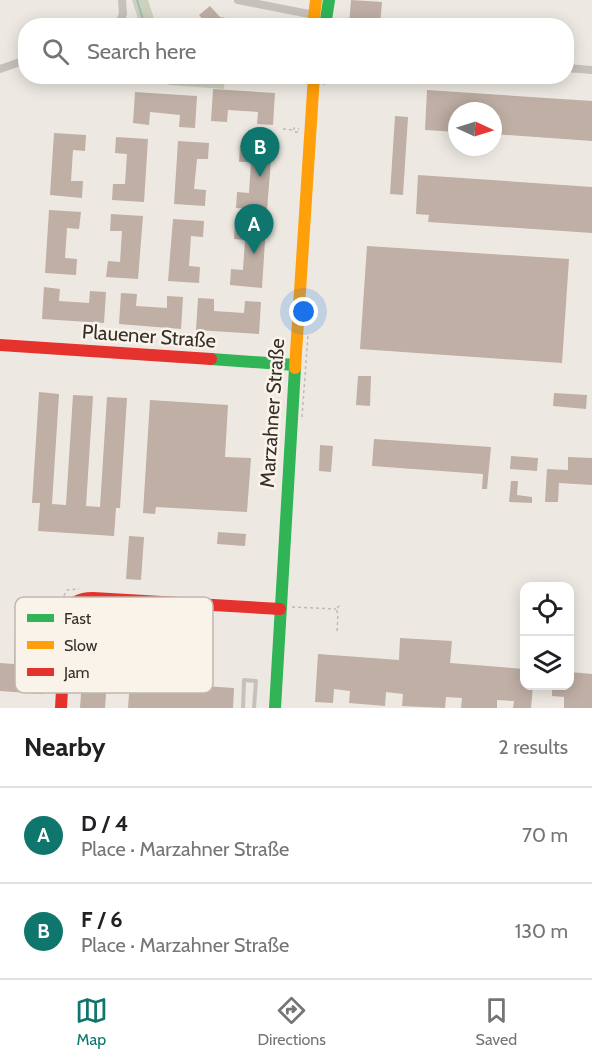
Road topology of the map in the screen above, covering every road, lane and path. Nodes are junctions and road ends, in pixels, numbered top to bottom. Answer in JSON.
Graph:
{"nodes":[{"id":1,"x":122,"y":0,"type":"edge"},
{"id":2,"x":238,"y":0,"type":"edge"},
{"id":3,"x":315,"y":0,"type":"edge"},
{"id":4,"x":329,"y":0,"type":"edge"},
{"id":5,"x":121,"y":18,"type":"edge"},
{"id":6,"x":306,"y":18,"type":"edge"},
{"id":7,"x":314,"y":18,"type":"edge"},
{"id":8,"x":326,"y":18,"type":"edge"},
{"id":9,"x":18,"y":63,"type":"edge"},
{"id":10,"x":0,"y":69,"type":"edge"},
{"id":11,"x":574,"y":69,"type":"edge"},
{"id":12,"x":592,"y":70,"type":"edge"},
{"id":13,"x":313,"y":84,"type":"edge"},
{"id":14,"x":283,"y":129,"type":"dead end"},
{"id":15,"x":298,"y":130,"type":"dead end"},
{"id":16,"x":0,"y":345,"type":"edge"},
{"id":17,"x":295,"y":365,"type":"junction"},
{"id":18,"x":83,"y":589,"type":"dead end"},
{"id":19,"x":63,"y":597,"type":"edge"},
{"id":20,"x":213,"y":604,"type":"edge"},
{"id":21,"x":341,"y":604,"type":"dead end"},
{"id":22,"x":286,"y":608,"type":"junction"},
{"id":23,"x":336,"y":609,"type":"junction"},
{"id":24,"x":337,"y":631,"type":"dead end"},
{"id":25,"x":62,"y":693,"type":"edge"},
{"id":26,"x":61,"y":708,"type":"edge"},
{"id":27,"x":243,"y":708,"type":"edge"},
{"id":28,"x":254,"y":708,"type":"edge"},
{"id":29,"x":275,"y":708,"type":"edge"}],
"edges":[{"from":1,"to":5,"type":"street"},
{"from":2,"to":6,"type":"street"},
{"from":3,"to":7,"type":"street"},
{"from":4,"to":8,"type":"street"},
{"from":9,"to":10,"type":"street"},
{"from":11,"to":12,"type":"street"},
{"from":13,"to":17,"type":"street","name":"Marzahner Straße"},
{"from":14,"to":15,"type":"path"},
{"from":16,"to":17,"type":"street","name":"Plauener Straße"},
{"from":17,"to":22,"type":"street","name":"Marzahner Straße"},
{"from":18,"to":19,"type":"path"},
{"from":20,"to":22,"type":"street"},
{"from":21,"to":23,"type":"path"},
{"from":22,"to":23,"type":"path"},
{"from":22,"to":29,"type":"street","name":"Marzahner Straße"},
{"from":23,"to":24,"type":"path"},
{"from":25,"to":26,"type":"street"},
{"from":27,"to":28,"type":"lane"}]}
